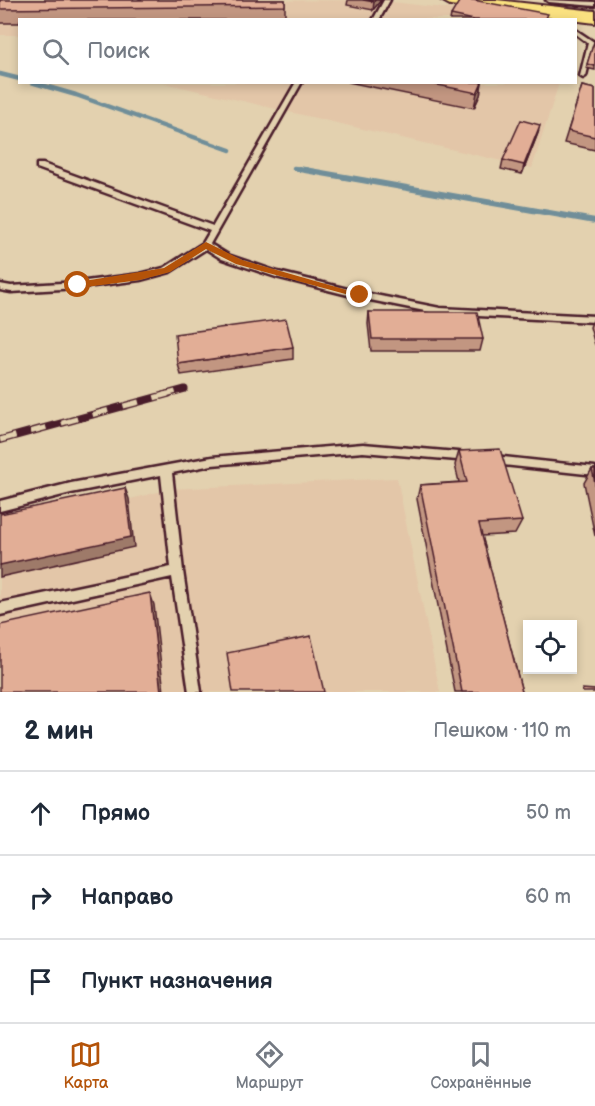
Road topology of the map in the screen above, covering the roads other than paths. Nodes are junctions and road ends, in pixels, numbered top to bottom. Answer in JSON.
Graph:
{"nodes":[{"id":1,"x":387,"y":0,"type":"edge"},
{"id":2,"x":450,"y":0,"type":"edge"},
{"id":3,"x":595,"y":4,"type":"edge"},
{"id":4,"x":546,"y":10,"type":"edge"},
{"id":5,"x":595,"y":17,"type":"edge"},
{"id":6,"x":377,"y":18,"type":"edge"},
{"id":7,"x":577,"y":33,"type":"edge"},
{"id":8,"x":583,"y":76,"type":"dead end"},
{"id":9,"x":298,"y":84,"type":"edge"},
{"id":10,"x":40,"y":166,"type":"dead end"},
{"id":11,"x":215,"y":230,"type":"junction"},
{"id":12,"x":206,"y":245,"type":"junction"},
{"id":13,"x":0,"y":287,"type":"edge"},
{"id":14,"x":595,"y":319,"type":"edge"},
{"id":15,"x":166,"y":469,"type":"junction"},
{"id":16,"x":595,"y":471,"type":"edge"},
{"id":17,"x":0,"y":506,"type":"edge"},
{"id":18,"x":177,"y":571,"type":"junction"},
{"id":19,"x":0,"y":609,"type":"edge"},
{"id":20,"x":195,"y":692,"type":"edge"}],
"edges":[{"from":1,"to":6,"type":"lane"},
{"from":2,"to":4,"type":"main road"},
{"from":3,"to":4,"type":"lane"},
{"from":4,"to":5,"type":"main road"},
{"from":7,"to":8,"type":"lane"},
{"from":9,"to":11,"type":"lane"},
{"from":10,"to":11,"type":"lane"},
{"from":11,"to":12,"type":"lane"},
{"from":12,"to":13,"type":"lane"},
{"from":12,"to":14,"type":"lane"},
{"from":15,"to":16,"type":"lane"},
{"from":15,"to":17,"type":"lane"},
{"from":15,"to":18,"type":"lane"},
{"from":18,"to":19,"type":"lane"},
{"from":18,"to":20,"type":"lane"}]}
